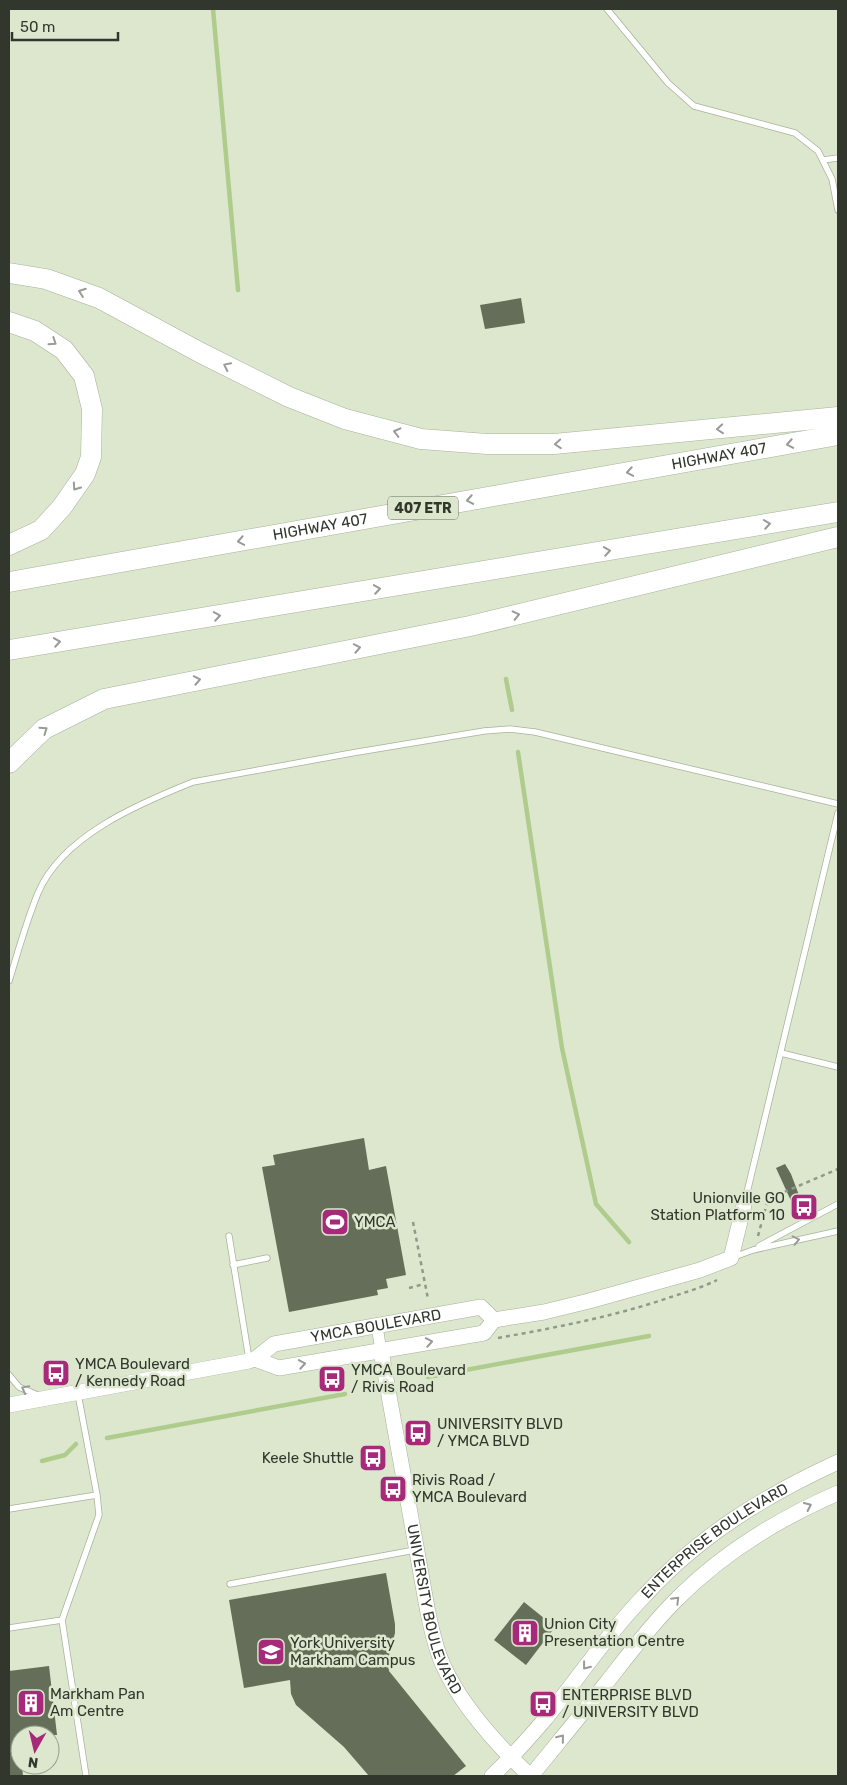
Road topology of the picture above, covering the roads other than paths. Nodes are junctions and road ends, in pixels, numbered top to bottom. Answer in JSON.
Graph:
{"nodes":[{"id":1,"x":607,"y":9,"type":"edge"},
{"id":2,"x":838,"y":158,"type":"edge"},
{"id":3,"x":823,"y":160,"type":"junction"},
{"id":4,"x":838,"y":210,"type":"edge"},
{"id":5,"x":9,"y":273,"type":"edge"},
{"id":6,"x":9,"y":322,"type":"edge"},
{"id":7,"x":838,"y":417,"type":"edge"},
{"id":8,"x":838,"y":435,"type":"edge"},
{"id":9,"x":838,"y":512,"type":"edge"},
{"id":10,"x":838,"y":537,"type":"edge"},
{"id":11,"x":9,"y":545,"type":"edge"},
{"id":12,"x":9,"y":582,"type":"edge"},
{"id":13,"x":9,"y":650,"type":"edge"},
{"id":14,"x":9,"y":763,"type":"edge"},
{"id":15,"x":838,"y":804,"type":"edge"},
{"id":16,"x":838,"y":813,"type":"edge"},
{"id":17,"x":9,"y":981,"type":"edge"},
{"id":18,"x":780,"y":1053,"type":"junction"},
{"id":19,"x":838,"y":1067,"type":"edge"},
{"id":20,"x":838,"y":1204,"type":"edge"},
{"id":21,"x":744,"y":1205,"type":"joint"},
{"id":22,"x":838,"y":1231,"type":"edge"},
{"id":23,"x":229,"y":1236,"type":"dead end"},
{"id":24,"x":753,"y":1250,"type":"junction"},
{"id":25,"x":267,"y":1258,"type":"dead end"},
{"id":26,"x":732,"y":1258,"type":"junction"},
{"id":27,"x":233,"y":1264,"type":"junction"},
{"id":28,"x":494,"y":1320,"type":"junction"},
{"id":29,"x":377,"y":1326,"type":"junction"},
{"id":30,"x":381,"y":1351,"type":"junction"},
{"id":31,"x":252,"y":1360,"type":"junction"},
{"id":32,"x":9,"y":1376,"type":"edge"},
{"id":33,"x":78,"y":1392,"type":"junction"},
{"id":34,"x":44,"y":1398,"type":"junction"},
{"id":35,"x":9,"y":1405,"type":"edge"},
{"id":36,"x":838,"y":1462,"type":"edge"},
{"id":37,"x":838,"y":1493,"type":"edge"},
{"id":38,"x":97,"y":1496,"type":"junction"},
{"id":39,"x":9,"y":1509,"type":"edge"},
{"id":40,"x":417,"y":1549,"type":"junction"},
{"id":41,"x":230,"y":1584,"type":"dead end"},
{"id":42,"x":62,"y":1620,"type":"junction"},
{"id":43,"x":9,"y":1628,"type":"edge"},
{"id":44,"x":510,"y":1758,"type":"junction"},
{"id":45,"x":86,"y":1776,"type":"edge"},
{"id":46,"x":492,"y":1776,"type":"edge"},
{"id":47,"x":530,"y":1776,"type":"edge"}],
"edges":[{"from":1,"to":3,"type":"lane"},
{"from":2,"to":3,"type":"lane"},
{"from":3,"to":4,"type":"lane"},
{"from":7,"to":5,"type":"highway","one_way":true},
{"from":6,"to":11,"type":"highway","one_way":true},
{"from":8,"to":12,"type":"highway","name":"HIGHWAY 407","number":"407 ETR","one_way":true},
{"from":13,"to":9,"type":"highway","one_way":true},
{"from":14,"to":10,"type":"highway","one_way":true},
{"from":15,"to":17,"type":"lane"},
{"from":16,"to":18,"type":"lane"},
{"from":18,"to":19,"type":"lane"},
{"from":18,"to":21,"type":"lane"},
{"from":20,"to":24,"type":"lane"},
{"from":21,"to":26,"type":"main road"},
{"from":24,"to":22,"type":"lane","one_way":true},
{"from":23,"to":27,"type":"lane"},
{"from":24,"to":26,"type":"lane"},
{"from":25,"to":27,"type":"lane"},
{"from":26,"to":28,"type":"main road","name":"YMCA BOULEVARD"},
{"from":27,"to":31,"type":"lane"},
{"from":28,"to":29,"type":"main road","name":"YMCA BOULEVARD"},
{"from":30,"to":28,"type":"main road","name":"YMCA BOULEVARD","one_way":true},
{"from":29,"to":30,"type":"street","name":"UNIVERSITY BOULEVARD"},
{"from":29,"to":31,"type":"main road","name":"YMCA BOULEVARD"},
{"from":31,"to":30,"type":"main road","name":"YMCA BOULEVARD","one_way":true},
{"from":30,"to":40,"type":"main road","name":"UNIVERSITY BOULEVARD"},
{"from":31,"to":33,"type":"main road","name":"YMCA BOULEVARD"},
{"from":34,"to":32,"type":"lane","one_way":true},
{"from":33,"to":34,"type":"main road","name":"YMCA BOULEVARD"},
{"from":33,"to":38,"type":"lane"},
{"from":34,"to":35,"type":"main road","name":"YMCA BOULEVARD"},
{"from":36,"to":44,"type":"main road","name":"ENTERPRISE BOULEVARD","one_way":true},
{"from":47,"to":37,"type":"main road","name":"ENTERPRISE BOULEVARD","one_way":true},
{"from":38,"to":39,"type":"lane"},
{"from":38,"to":42,"type":"lane"},
{"from":40,"to":41,"type":"lane"},
{"from":40,"to":44,"type":"main road","name":"UNIVERSITY BOULEVARD"},
{"from":42,"to":43,"type":"lane"},
{"from":42,"to":45,"type":"lane"},
{"from":44,"to":46,"type":"main road","name":"ENTERPRISE BOULEVARD"},
{"from":44,"to":47,"type":"main road","name":"UNIVERSITY BOULEVARD"}]}
